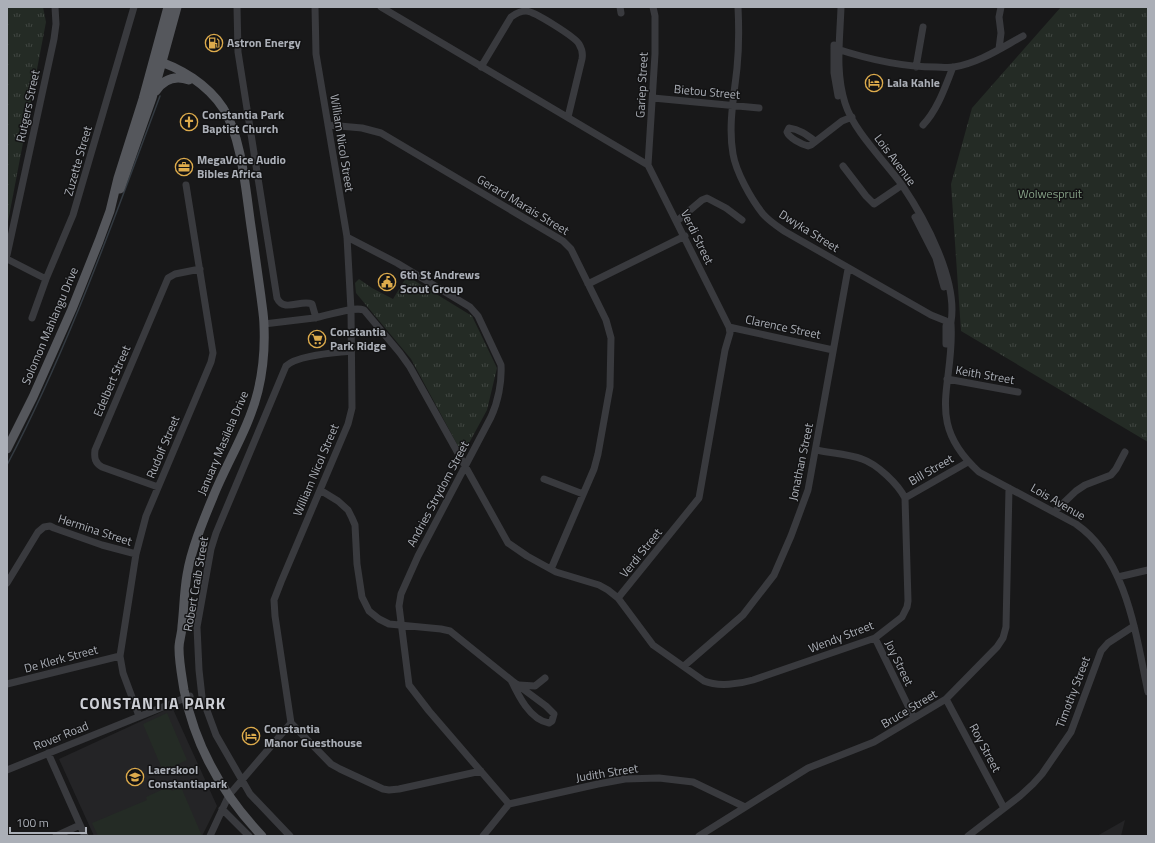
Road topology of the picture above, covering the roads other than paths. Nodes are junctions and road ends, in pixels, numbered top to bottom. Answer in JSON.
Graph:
{"nodes":[{"id":1,"x":55,"y":7,"type":"edge"},
{"id":2,"x":134,"y":7,"type":"edge"},
{"id":3,"x":168,"y":7,"type":"edge"},
{"id":4,"x":177,"y":7,"type":"edge"},
{"id":5,"x":237,"y":7,"type":"edge"},
{"id":6,"x":315,"y":7,"type":"edge"},
{"id":7,"x":381,"y":7,"type":"edge"},
{"id":8,"x":653,"y":7,"type":"edge"},
{"id":9,"x":738,"y":7,"type":"edge"},
{"id":10,"x":837,"y":7,"type":"edge"},
{"id":11,"x":841,"y":7,"type":"edge"},
{"id":12,"x":1001,"y":7,"type":"edge"},
{"id":13,"x":923,"y":27,"type":"dead end"},
{"id":14,"x":1023,"y":36,"type":"dead end"},
{"id":15,"x":836,"y":48,"type":"junction"},
{"id":16,"x":1000,"y":49,"type":"junction"},
{"id":17,"x":158,"y":58,"type":"junction"},
{"id":18,"x":481,"y":66,"type":"junction"},
{"id":19,"x":916,"y":67,"type":"junction"},
{"id":20,"x":953,"y":67,"type":"junction"},
{"id":21,"x":204,"y":86,"type":"junction"},
{"id":22,"x":152,"y":98,"type":"junction"},
{"id":23,"x":652,"y":98,"type":"junction"},
{"id":24,"x":733,"y":105,"type":"junction"},
{"id":25,"x":759,"y":108,"type":"dead end"},
{"id":26,"x":568,"y":117,"type":"junction"},
{"id":27,"x":850,"y":118,"type":"junction"},
{"id":28,"x":328,"y":125,"type":"junction"},
{"id":29,"x":923,"y":125,"type":"dead end"},
{"id":30,"x":815,"y":141,"type":"dead end"},
{"id":31,"x":239,"y":146,"type":"junction"},
{"id":32,"x":648,"y":164,"type":"junction"},
{"id":33,"x":843,"y":166,"type":"dead end"},
{"id":34,"x":186,"y":185,"type":"dead end"},
{"id":35,"x":900,"y":186,"type":"junction"},
{"id":36,"x":110,"y":211,"type":"junction"},
{"id":37,"x":742,"y":220,"type":"dead end"},
{"id":38,"x":677,"y":221,"type":"junction"},
{"id":39,"x":684,"y":236,"type":"junction"},
{"id":40,"x":347,"y":237,"type":"junction"},
{"id":41,"x":7,"y":255,"type":"edge"},
{"id":42,"x":7,"y":259,"type":"edge"},
{"id":43,"x":200,"y":269,"type":"junction"},
{"id":44,"x":848,"y":269,"type":"junction"},
{"id":45,"x":46,"y":279,"type":"junction"},
{"id":46,"x":588,"y":284,"type":"junction"},
{"id":47,"x":351,"y":310,"type":"junction"},
{"id":48,"x":32,"y":318,"type":"dead end"},
{"id":49,"x":316,"y":318,"type":"junction"},
{"id":50,"x":947,"y":323,"type":"junction"},
{"id":51,"x":264,"y":324,"type":"junction"},
{"id":52,"x":729,"y":327,"type":"junction"},
{"id":53,"x":833,"y":350,"type":"junction"},
{"id":54,"x":351,"y":351,"type":"junction"},
{"id":55,"x":948,"y":378,"type":"junction"},
{"id":56,"x":1018,"y":392,"type":"dead end"},
{"id":57,"x":7,"y":449,"type":"edge"},
{"id":58,"x":816,"y":450,"type":"junction"},
{"id":59,"x":1125,"y":452,"type":"dead end"},
{"id":60,"x":968,"y":462,"type":"junction"},
{"id":61,"x":465,"y":467,"type":"junction"},
{"id":62,"x":544,"y":479,"type":"dead end"},
{"id":63,"x":158,"y":487,"type":"junction"},
{"id":64,"x":1009,"y":488,"type":"junction"},
{"id":65,"x":320,"y":490,"type":"junction"},
{"id":66,"x":583,"y":494,"type":"junction"},
{"id":67,"x":905,"y":498,"type":"junction"},
{"id":68,"x":1054,"y":512,"type":"junction"},
{"id":69,"x":136,"y":554,"type":"junction"},
{"id":70,"x":550,"y":569,"type":"junction"},
{"id":71,"x":1148,"y":570,"type":"edge"},
{"id":72,"x":1118,"y":577,"type":"junction"},
{"id":73,"x":7,"y":583,"type":"edge"},
{"id":74,"x":618,"y":598,"type":"junction"},
{"id":75,"x":401,"y":625,"type":"junction"},
{"id":76,"x":1134,"y":626,"type":"junction"},
{"id":77,"x":875,"y":638,"type":"junction"},
{"id":78,"x":120,"y":656,"type":"junction"},
{"id":79,"x":684,"y":666,"type":"junction"},
{"id":80,"x":545,"y":678,"type":"dead end"},
{"id":81,"x":511,"y":680,"type":"junction"},
{"id":82,"x":7,"y":684,"type":"edge"},
{"id":83,"x":518,"y":685,"type":"junction"},
{"id":84,"x":1148,"y":692,"type":"edge"},
{"id":85,"x":188,"y":697,"type":"junction"},
{"id":86,"x":946,"y":699,"type":"junction"},
{"id":87,"x":139,"y":716,"type":"junction"},
{"id":88,"x":914,"y":718,"type":"junction"},
{"id":89,"x":291,"y":723,"type":"junction"},
{"id":90,"x":48,"y":753,"type":"junction"},
{"id":91,"x":7,"y":770,"type":"edge"},
{"id":92,"x":480,"y":771,"type":"junction"},
{"id":93,"x":242,"y":781,"type":"junction"},
{"id":94,"x":230,"y":794,"type":"junction"},
{"id":95,"x":509,"y":804,"type":"junction"},
{"id":96,"x":744,"y":807,"type":"junction"},
{"id":97,"x":1004,"y":808,"type":"junction"},
{"id":98,"x":222,"y":809,"type":"junction"},
{"id":99,"x":80,"y":825,"type":"junction"},
{"id":100,"x":56,"y":836,"type":"edge"},
{"id":101,"x":85,"y":836,"type":"edge"},
{"id":102,"x":210,"y":836,"type":"edge"},
{"id":103,"x":249,"y":836,"type":"edge"},
{"id":104,"x":262,"y":836,"type":"edge"},
{"id":105,"x":268,"y":836,"type":"edge"},
{"id":106,"x":290,"y":836,"type":"edge"},
{"id":107,"x":483,"y":836,"type":"edge"},
{"id":108,"x":699,"y":836,"type":"edge"},
{"id":109,"x":968,"y":836,"type":"edge"}],
"edges":[{"from":1,"to":41,"type":"street","name":"Rutgers Street"},
{"from":2,"to":45,"type":"street","name":"Zuzette Street"},
{"from":3,"to":17,"type":"main road","name":"Solomon Mahlangu Drive"},
{"from":4,"to":17,"type":"main road","name":"Solomon Mahlangu Drive"},
{"from":5,"to":49,"type":"street"},
{"from":6,"to":28,"type":"street","name":"William Nicol Street"},
{"from":7,"to":18,"type":"street"},
{"from":8,"to":23,"type":"street","name":"Gariep Street"},
{"from":9,"to":24,"type":"street","name":"Dwyka Street"},
{"from":10,"to":15,"type":"street","name":"Lois Avenue"},
{"from":11,"to":15,"type":"street","name":"Lois Avenue"},
{"from":12,"to":16,"type":"street"},
{"from":13,"to":19,"type":"street"},
{"from":14,"to":16,"type":"street"},
{"from":15,"to":19,"type":"street"},
{"from":15,"to":27,"type":"street","name":"Lois Avenue"},
{"from":16,"to":20,"type":"street"},
{"from":17,"to":21,"type":"main road","name":"January Masilela Drive"},
{"from":17,"to":22,"type":"main road","name":"Solomon Mahlangu Drive"},
{"from":17,"to":31,"type":"main road","name":"January Masilela Drive"},
{"from":17,"to":36,"type":"main road","name":"Solomon Mahlangu Drive"},
{"from":18,"to":26,"type":"street"},
{"from":18,"to":26,"type":"street"},
{"from":19,"to":20,"type":"street"},
{"from":20,"to":29,"type":"street"},
{"from":21,"to":22,"type":"main road"},
{"from":21,"to":31,"type":"main road","name":"January Masilela Drive"},
{"from":22,"to":36,"type":"main road","name":"Solomon Mahlangu Drive"},
{"from":23,"to":24,"type":"street","name":"Bietou Street"},
{"from":23,"to":32,"type":"street","name":"Gariep Street"},
{"from":24,"to":25,"type":"street","name":"Bietou Street"},
{"from":24,"to":44,"type":"street","name":"Dwyka Street"},
{"from":26,"to":32,"type":"street"},
{"from":27,"to":30,"type":"street"},
{"from":27,"to":35,"type":"street","name":"Lois Avenue"},
{"from":28,"to":40,"type":"street","name":"William Nicol Street"},
{"from":28,"to":46,"type":"street","name":"Gerard Marais Street"},
{"from":31,"to":51,"type":"main road","name":"January Masilela Drive"},
{"from":32,"to":38,"type":"street","name":"Verdi Street"},
{"from":33,"to":35,"type":"street"},
{"from":34,"to":43,"type":"street","name":"Rudolf Street"},
{"from":35,"to":50,"type":"street","name":"Lois Avenue"},
{"from":36,"to":57,"type":"main road","name":"Solomon Mahlangu Drive"},
{"from":37,"to":38,"type":"street"},
{"from":38,"to":39,"type":"street","name":"Verdi Street"},
{"from":39,"to":46,"type":"street"},
{"from":39,"to":52,"type":"street","name":"Verdi Street"},
{"from":40,"to":47,"type":"street","name":"William Nicol Street"},
{"from":40,"to":61,"type":"street","name":"Andries Strydom Street"},
{"from":42,"to":45,"type":"street"},
{"from":43,"to":63,"type":"street","name":"Rudolf Street"},
{"from":43,"to":63,"type":"street","name":"Edelbert Street"},
{"from":44,"to":50,"type":"street","name":"Dwyka Street"},
{"from":44,"to":53,"type":"street","name":"Jonathan Street"},
{"from":45,"to":48,"type":"street","name":"Zuzette Street"},
{"from":46,"to":66,"type":"street","name":"Gerard Marais Street"},
{"from":47,"to":49,"type":"street"},
{"from":47,"to":54,"type":"street","name":"William Nicol Street"},
{"from":47,"to":61,"type":"street","name":"Wendy Street"},
{"from":49,"to":51,"type":"street"},
{"from":50,"to":55,"type":"street","name":"Lois Avenue"},
{"from":51,"to":85,"type":"main road","name":"January Masilela Drive"},
{"from":52,"to":53,"type":"street","name":"Clarence Street"},
{"from":52,"to":74,"type":"street","name":"Verdi Street"},
{"from":53,"to":58,"type":"street","name":"Jonathan Street"},
{"from":54,"to":65,"type":"street","name":"William Nicol Street"},
{"from":54,"to":93,"type":"street","name":"Robert Craib Street"},
{"from":55,"to":56,"type":"street","name":"Keith Street"},
{"from":55,"to":60,"type":"street","name":"Lois Avenue"},
{"from":58,"to":67,"type":"street"},
{"from":58,"to":79,"type":"street","name":"Jonathan Street"},
{"from":59,"to":68,"type":"street"},
{"from":60,"to":64,"type":"street","name":"Lois Avenue"},
{"from":60,"to":67,"type":"street","name":"Bill Street"},
{"from":61,"to":70,"type":"street","name":"Wendy Street"},
{"from":61,"to":75,"type":"street","name":"Andries Strydom Street"},
{"from":62,"to":66,"type":"street"},
{"from":63,"to":69,"type":"street","name":"Rudolf Street"},
{"from":64,"to":68,"type":"street","name":"Lois Avenue"},
{"from":64,"to":86,"type":"street","name":"Bruce Street"},
{"from":65,"to":75,"type":"street"},
{"from":65,"to":89,"type":"street","name":"William Nicol Street"},
{"from":66,"to":70,"type":"street","name":"Gerard Marais Street"},
{"from":67,"to":77,"type":"street","name":"Wendy Street"},
{"from":68,"to":72,"type":"street","name":"Lois Avenue"},
{"from":69,"to":73,"type":"street","name":"Hermina Street"},
{"from":69,"to":78,"type":"street","name":"Rudolf Street"},
{"from":70,"to":74,"type":"street","name":"Wendy Street"},
{"from":71,"to":72,"type":"street"},
{"from":72,"to":76,"type":"street","name":"Lois Avenue"},
{"from":74,"to":79,"type":"street","name":"Wendy Street"},
{"from":75,"to":81,"type":"street"},
{"from":75,"to":92,"type":"street","name":"Andries Strydom Street"},
{"from":76,"to":84,"type":"street","name":"Lois Avenue"},
{"from":76,"to":97,"type":"street","name":"Timothy Street"},
{"from":77,"to":79,"type":"street","name":"Wendy Street"},
{"from":77,"to":88,"type":"street","name":"Joy Street"},
{"from":78,"to":82,"type":"street","name":"De Klerk Street"},
{"from":78,"to":87,"type":"street","name":"Rudolf Street"},
{"from":80,"to":83,"type":"street"},
{"from":81,"to":83,"type":"street"},
{"from":81,"to":83,"type":"street"},
{"from":85,"to":87,"type":"street","name":"Rover Road"},
{"from":85,"to":94,"type":"main road","name":"January Masilela Drive"},
{"from":86,"to":88,"type":"street","name":"Bruce Street"},
{"from":86,"to":97,"type":"street","name":"Roy Street"},
{"from":87,"to":90,"type":"street","name":"Rover Road"},
{"from":88,"to":96,"type":"street","name":"Bruce Street"},
{"from":89,"to":92,"type":"street"},
{"from":89,"to":93,"type":"street"},
{"from":90,"to":91,"type":"street","name":"Rover Road"},
{"from":90,"to":99,"type":"street"},
{"from":92,"to":95,"type":"street","name":"Andries Strydom Street"},
{"from":93,"to":94,"type":"street"},
{"from":93,"to":106,"type":"street","name":"Robert Craib Street"},
{"from":94,"to":98,"type":"street"},
{"from":94,"to":104,"type":"main road","name":"January Masilela Drive"},
{"from":94,"to":105,"type":"main road","name":"January Masilela Drive"},
{"from":95,"to":96,"type":"street","name":"Judith Street"},
{"from":95,"to":107,"type":"street"},
{"from":96,"to":108,"type":"street","name":"Bruce Street"},
{"from":97,"to":109,"type":"street","name":"Timothy Street"},
{"from":98,"to":102,"type":"street"},
{"from":98,"to":103,"type":"street"},
{"from":99,"to":100,"type":"street"},
{"from":99,"to":101,"type":"street"}]}
